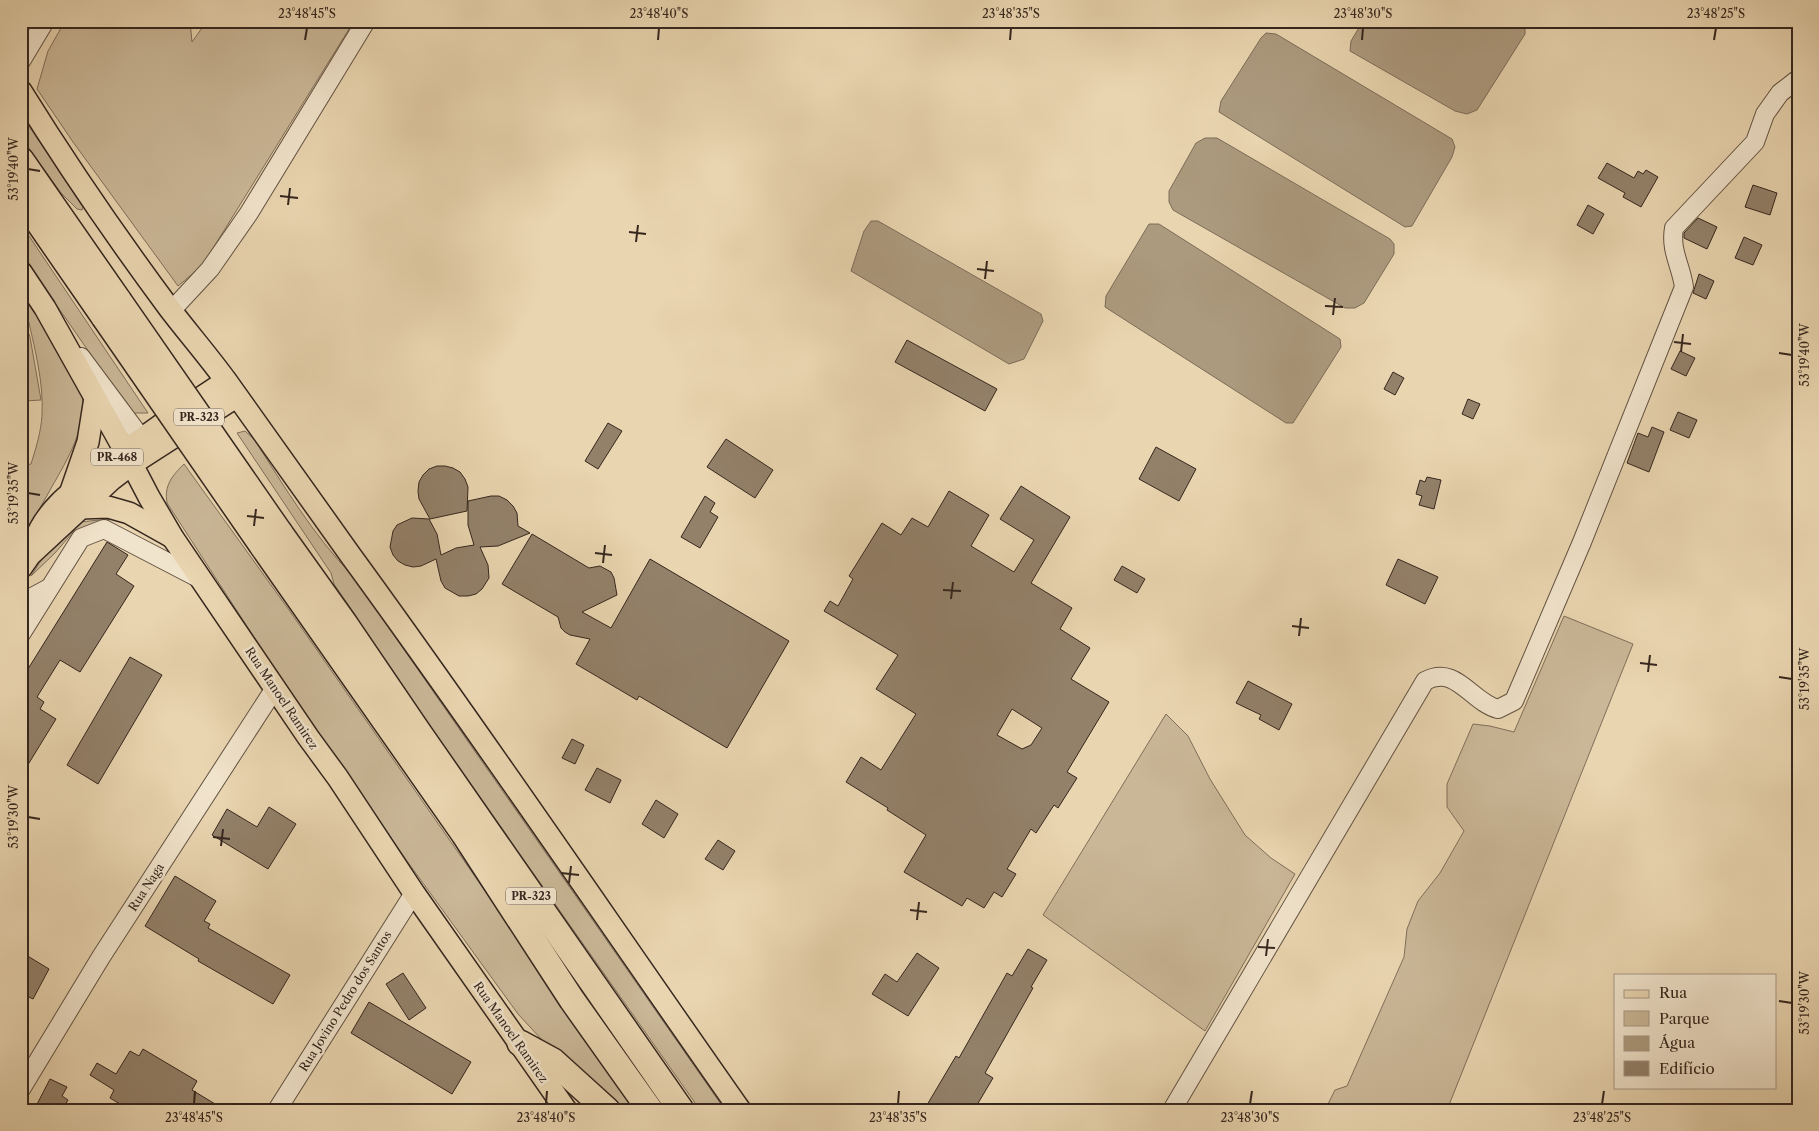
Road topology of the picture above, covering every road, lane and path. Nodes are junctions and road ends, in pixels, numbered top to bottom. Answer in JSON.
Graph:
{"nodes":[{"id":1,"x":45,"y":21,"type":"edge"},
{"id":2,"x":366,"y":21,"type":"edge"},
{"id":3,"x":21,"y":61,"type":"edge"},
{"id":4,"x":1798,"y":79,"type":"edge"},
{"id":5,"x":21,"y":90,"type":"edge"},
{"id":6,"x":21,"y":160,"type":"edge"},
{"id":7,"x":21,"y":197,"type":"edge"},
{"id":8,"x":21,"y":272,"type":"edge"},
{"id":9,"x":45,"y":308,"type":"junction"},
{"id":10,"x":112,"y":309,"type":"junction"},
{"id":11,"x":172,"y":311,"type":"junction"},
{"id":12,"x":231,"y":389,"type":"junction"},
{"id":13,"x":95,"y":398,"type":"junction"},
{"id":14,"x":133,"y":451,"type":"junction"},
{"id":15,"x":75,"y":500,"type":"junction"},
{"id":16,"x":173,"y":538,"type":"junction"},
{"id":17,"x":271,"y":539,"type":"junction"},
{"id":18,"x":26,"y":561,"type":"edge"},
{"id":19,"x":202,"y":580,"type":"junction"},
{"id":20,"x":49,"y":588,"type":"junction"},
{"id":21,"x":21,"y":603,"type":"edge"},
{"id":22,"x":21,"y":634,"type":"edge"},
{"id":23,"x":275,"y":688,"type":"junction"},
{"id":24,"x":414,"y":893,"type":"junction"},
{"id":25,"x":520,"y":1043,"type":"junction"},
{"id":26,"x":21,"y":1089,"type":"edge"},
{"id":27,"x":277,"y":1110,"type":"edge"},
{"id":28,"x":566,"y":1110,"type":"edge"},
{"id":29,"x":607,"y":1110,"type":"edge"},
{"id":30,"x":650,"y":1110,"type":"edge"},
{"id":31,"x":681,"y":1110,"type":"edge"},
{"id":32,"x":740,"y":1110,"type":"edge"},
{"id":33,"x":1172,"y":1110,"type":"edge"}],
"edges":[{"from":1,"to":3,"type":"street"},
{"from":2,"to":11,"type":"street"},
{"from":4,"to":33,"type":"street"},
{"from":5,"to":11,"type":"main road"},
{"from":6,"to":10,"type":"highway","number":"PR-323"},
{"from":7,"to":10,"type":"highway","number":"PR-323"},
{"from":8,"to":9,"type":"main road","name":"Rua Manoel Ramirez"},
{"from":9,"to":13,"type":"main road","name":"Rua Manoel Ramirez"},
{"from":9,"to":14,"type":"street"},
{"from":10,"to":17,"type":"highway","number":"PR-323","bridge":true},
{"from":11,"to":12,"type":"main road"},
{"from":12,"to":14,"type":"main road","number":"PR-468"},
{"from":12,"to":32,"type":"main road"},
{"from":13,"to":14,"type":"main road","name":"Rua Manoel Ramirez"},
{"from":13,"to":15,"type":"main road"},
{"from":14,"to":15,"type":"main road","number":"PR-468"},
{"from":14,"to":16,"type":"main road","name":"Rua Manoel Ramirez"},
{"from":15,"to":16,"type":"main road"},
{"from":15,"to":18,"type":"main road","number":"PR-468"},
{"from":16,"to":19,"type":"main road","name":"Rua Manoel Ramirez"},
{"from":17,"to":30,"type":"highway","number":"PR-323"},
{"from":17,"to":31,"type":"highway","number":"PR-323"},
{"from":19,"to":20,"type":"street"},
{"from":19,"to":23,"type":"main road","name":"Rua Manoel Ramirez"},
{"from":20,"to":21,"type":"street"},
{"from":20,"to":22,"type":"street"},
{"from":23,"to":24,"type":"main road","name":"Rua Manoel Ramirez"},
{"from":23,"to":26,"type":"street","name":"Rua Naga"},
{"from":24,"to":25,"type":"main road","name":"Rua Manoel Ramirez"},
{"from":24,"to":27,"type":"street","name":"Rua Jovino Pedro dos Santos"},
{"from":25,"to":28,"type":"main road","name":"Rua Manoel Ramirez"},
{"from":25,"to":29,"type":"highway"}]}
